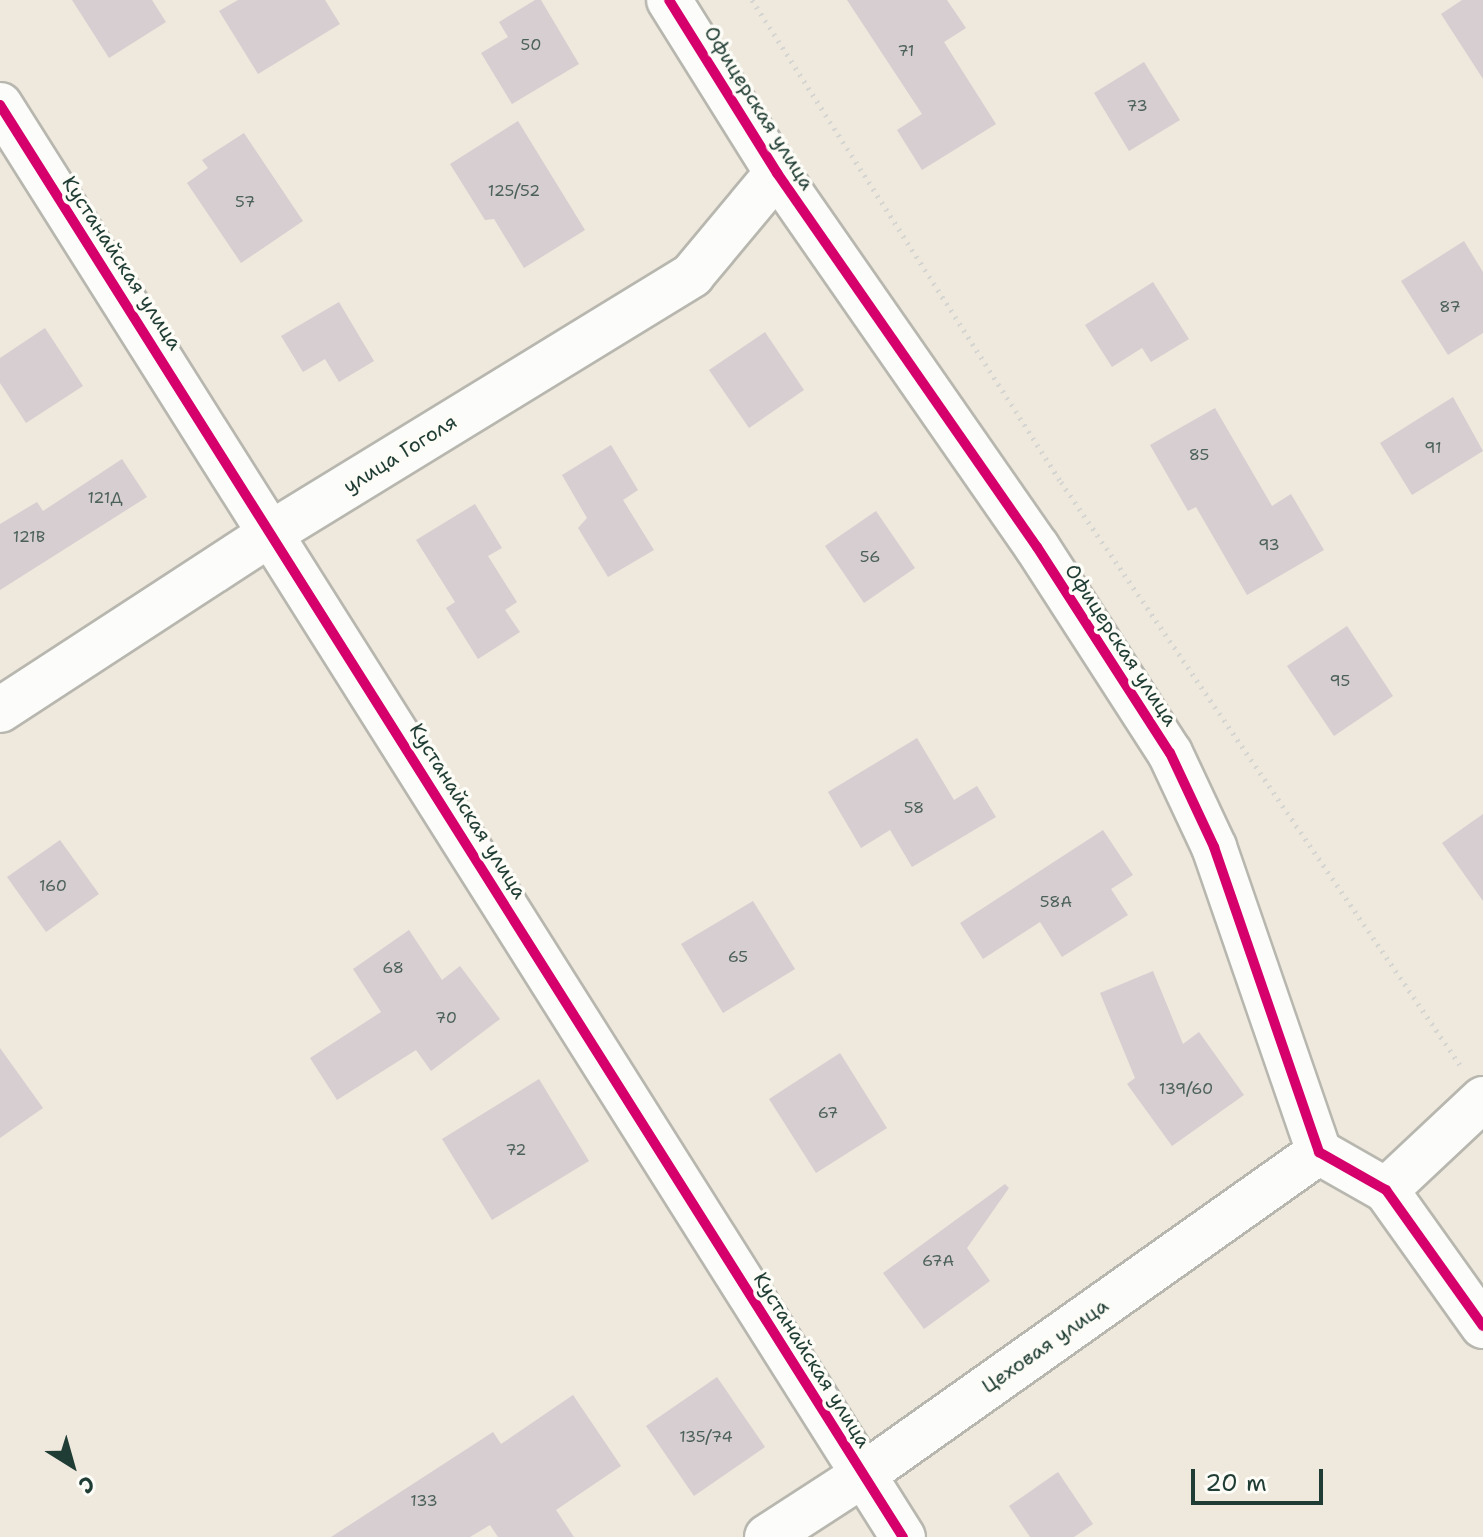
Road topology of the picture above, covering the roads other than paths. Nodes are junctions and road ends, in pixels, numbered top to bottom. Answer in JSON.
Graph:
{"nodes":[{"id":1,"x":669,"y":0,"type":"edge"},
{"id":2,"x":0,"y":105,"type":"edge"},
{"id":3,"x":777,"y":173,"type":"junction"},
{"id":4,"x":273,"y":532,"type":"junction"},
{"id":5,"x":0,"y":710,"type":"edge"},
{"id":6,"x":1483,"y":1099,"type":"edge"},
{"id":7,"x":1319,"y":1152,"type":"junction"},
{"id":8,"x":1386,"y":1190,"type":"junction"},
{"id":9,"x":1483,"y":1326,"type":"edge"},
{"id":10,"x":863,"y":1475,"type":"junction"},
{"id":11,"x":767,"y":1537,"type":"edge"},
{"id":12,"x":903,"y":1537,"type":"edge"}],
"edges":[{"from":1,"to":3,"type":"street","name":"Офицерская улица"},
{"from":2,"to":4,"type":"street","name":"Кустанайская улица"},
{"from":3,"to":4,"type":"street","name":"улица Гоголя"},
{"from":3,"to":7,"type":"street","name":"Офицерская улица"},
{"from":4,"to":5,"type":"street","name":"улица Гоголя"},
{"from":4,"to":10,"type":"street","name":"Кустанайская улица"},
{"from":6,"to":8,"type":"street"},
{"from":7,"to":8,"type":"street"},
{"from":7,"to":10,"type":"street","name":"Цеховая улица"},
{"from":8,"to":9,"type":"street"},
{"from":10,"to":11,"type":"street","name":"Цеховая улица"},
{"from":10,"to":12,"type":"street","name":"Кустанайская улица"}]}
